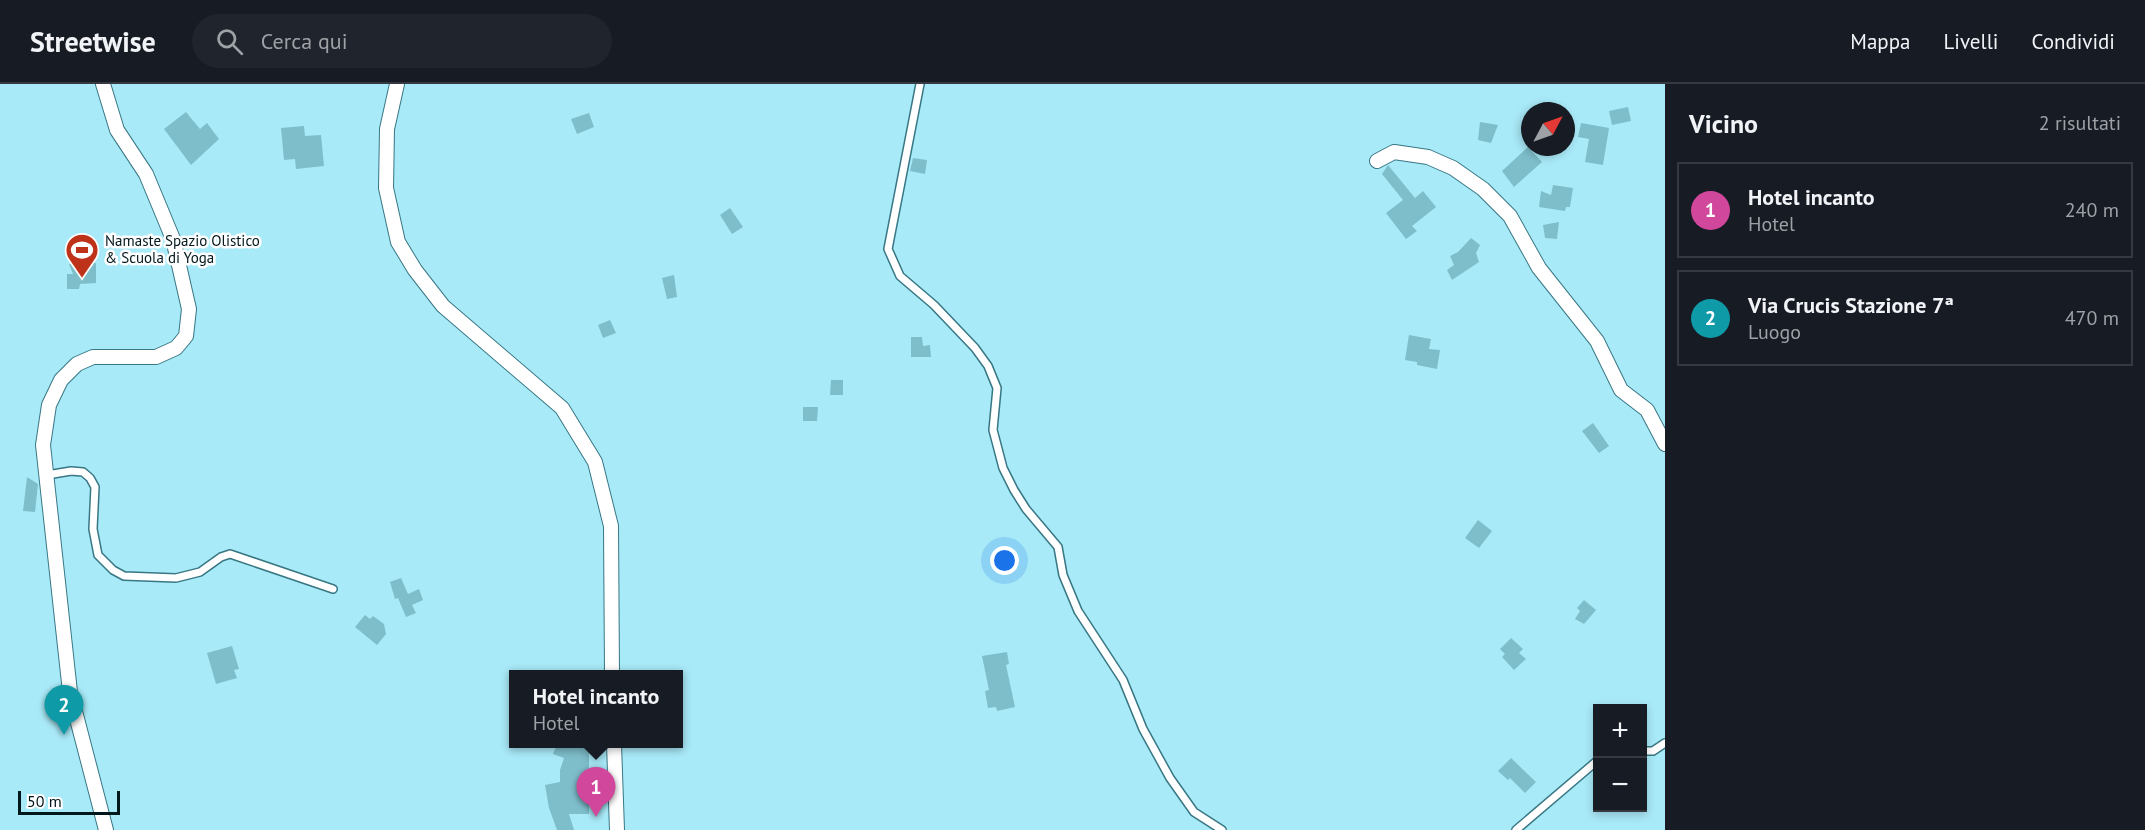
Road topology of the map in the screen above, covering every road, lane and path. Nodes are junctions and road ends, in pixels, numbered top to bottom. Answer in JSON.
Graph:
{"nodes":[{"id":1,"x":103,"y":84,"type":"edge"},
{"id":2,"x":397,"y":84,"type":"edge"},
{"id":3,"x":920,"y":84,"type":"edge"},
{"id":4,"x":1377,"y":161,"type":"dead end"},
{"id":5,"x":1665,"y":444,"type":"edge"},
{"id":6,"x":47,"y":476,"type":"junction"},
{"id":7,"x":333,"y":589,"type":"dead end"},
{"id":8,"x":612,"y":670,"type":"edge"},
{"id":9,"x":1665,"y":743,"type":"edge"},
{"id":10,"x":614,"y":748,"type":"edge"},
{"id":11,"x":1647,"y":751,"type":"edge"},
{"id":12,"x":1593,"y":764,"type":"edge"},
{"id":13,"x":106,"y":830,"type":"edge"},
{"id":14,"x":617,"y":830,"type":"edge"},
{"id":15,"x":1222,"y":830,"type":"edge"},
{"id":16,"x":1516,"y":830,"type":"edge"}],
"edges":[{"from":1,"to":6,"type":"street"},
{"from":2,"to":8,"type":"street"},
{"from":3,"to":15,"type":"lane"},
{"from":4,"to":5,"type":"street"},
{"from":6,"to":7,"type":"lane"},
{"from":6,"to":13,"type":"street"},
{"from":9,"to":11,"type":"lane"},
{"from":10,"to":14,"type":"street"},
{"from":12,"to":16,"type":"lane"}]}
